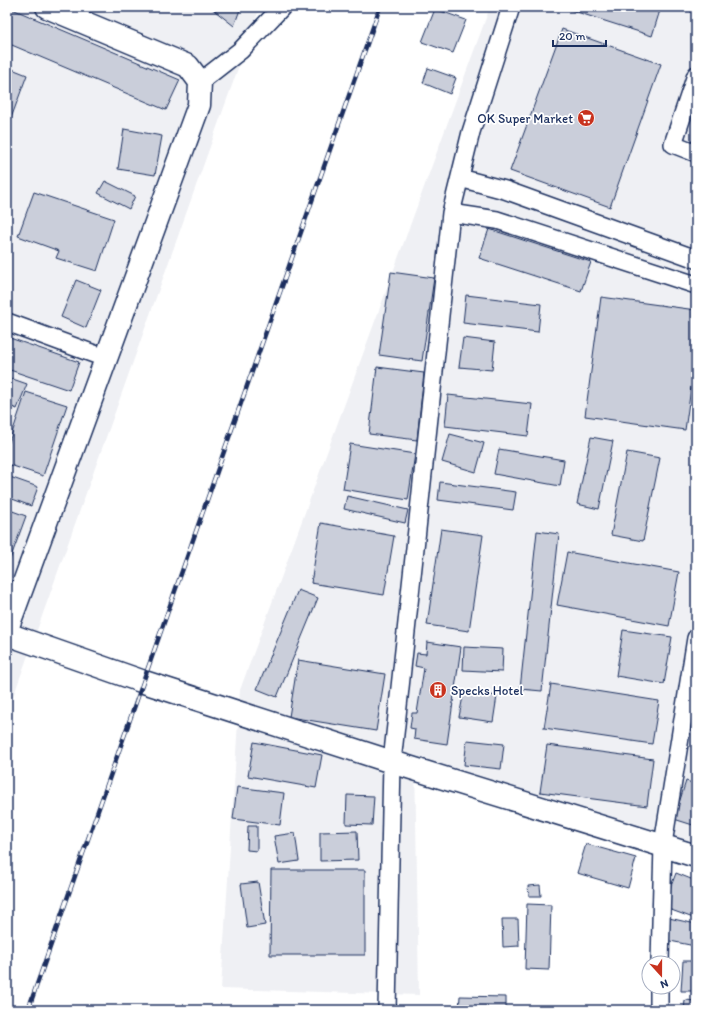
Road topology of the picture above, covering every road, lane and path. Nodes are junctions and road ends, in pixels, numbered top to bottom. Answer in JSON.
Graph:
{"nodes":[{"id":1,"x":47,"y":7,"type":"edge"},
{"id":2,"x":282,"y":7,"type":"edge"},
{"id":3,"x":511,"y":7,"type":"edge"},
{"id":4,"x":696,"y":75,"type":"edge"},
{"id":5,"x":200,"y":82,"type":"junction"},
{"id":6,"x":696,"y":153,"type":"edge"},
{"id":7,"x":460,"y":178,"type":"junction"},
{"id":8,"x":451,"y":213,"type":"junction"},
{"id":9,"x":696,"y":259,"type":"edge"},
{"id":10,"x":696,"y":285,"type":"edge"},
{"id":11,"x":7,"y":322,"type":"edge"},
{"id":12,"x":105,"y":358,"type":"junction"},
{"id":13,"x":7,"y":629,"type":"edge"},
{"id":14,"x":7,"y":634,"type":"edge"},
{"id":15,"x":696,"y":638,"type":"edge"},
{"id":16,"x":392,"y":762,"type":"junction"},
{"id":17,"x":663,"y":844,"type":"junction"},
{"id":18,"x":696,"y":856,"type":"edge"},
{"id":19,"x":660,"y":955,"type":"edge"},
{"id":20,"x":659,"y":995,"type":"edge"},
{"id":21,"x":388,"y":1010,"type":"edge"},
{"id":22,"x":659,"y":1010,"type":"edge"}],
"edges":[{"from":1,"to":5,"type":"main road"},
{"from":2,"to":5,"type":"street"},
{"from":3,"to":7,"type":"street"},
{"from":4,"to":6,"type":"street"},
{"from":5,"to":12,"type":"main road"},
{"from":7,"to":8,"type":"street"},
{"from":7,"to":9,"type":"street"},
{"from":8,"to":10,"type":"street"},
{"from":8,"to":16,"type":"street"},
{"from":11,"to":12,"type":"street"},
{"from":12,"to":13,"type":"main road"},
{"from":14,"to":16,"type":"main road"},
{"from":15,"to":17,"type":"street"},
{"from":16,"to":17,"type":"main road"},
{"from":16,"to":21,"type":"street"},
{"from":17,"to":18,"type":"main road"},
{"from":17,"to":19,"type":"street"},
{"from":20,"to":22,"type":"street"}]}
